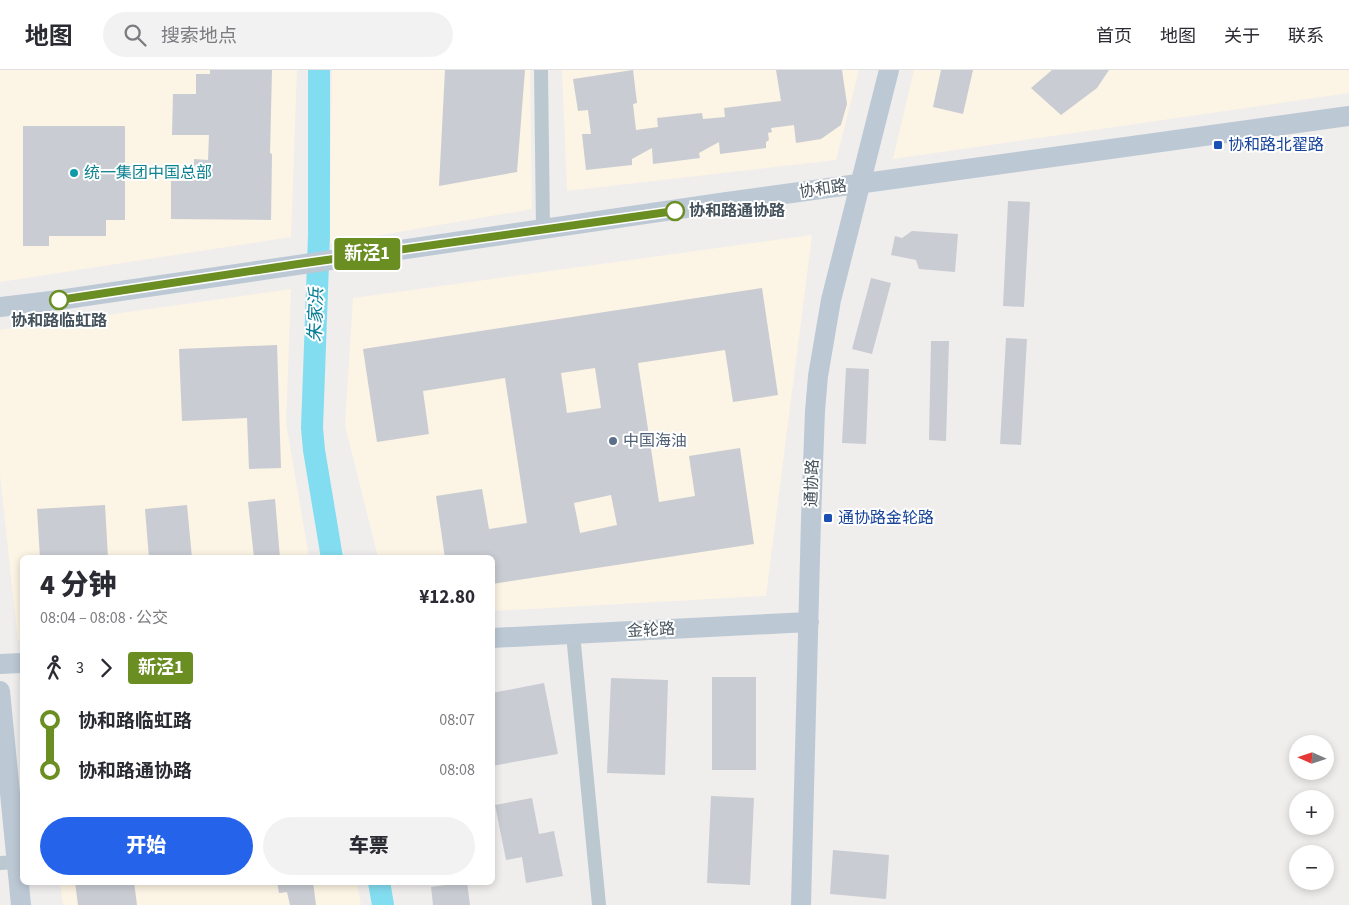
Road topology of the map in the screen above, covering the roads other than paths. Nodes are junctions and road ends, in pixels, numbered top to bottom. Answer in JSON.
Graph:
{"nodes":[{"id":1,"x":542,"y":70,"type":"edge"},
{"id":2,"x":889,"y":70,"type":"edge"},
{"id":3,"x":1349,"y":116,"type":"edge"},
{"id":4,"x":860,"y":184,"type":"junction"},
{"id":5,"x":543,"y":229,"type":"junction"},
{"id":6,"x":0,"y":307,"type":"edge"},
{"id":7,"x":809,"y":622,"type":"junction"},
{"id":8,"x":573,"y":634,"type":"junction"},
{"id":9,"x":495,"y":638,"type":"edge"},
{"id":10,"x":20,"y":663,"type":"edge"},
{"id":11,"x":0,"y":664,"type":"edge"},
{"id":12,"x":0,"y":691,"type":"edge"},
{"id":13,"x":9,"y":863,"type":"edge"},
{"id":14,"x":21,"y":905,"type":"edge"},
{"id":15,"x":599,"y":905,"type":"edge"},
{"id":16,"x":801,"y":905,"type":"edge"}],
"edges":[{"from":1,"to":5,"type":"street"},
{"from":2,"to":4,"type":"street","name":"通协路"},
{"from":3,"to":4,"type":"street","name":"协和路"},
{"from":4,"to":5,"type":"street","name":"协和路"},
{"from":4,"to":7,"type":"street","name":"通协路"},
{"from":5,"to":6,"type":"street","name":"协和路"},
{"from":7,"to":8,"type":"street","name":"金轮路"},
{"from":7,"to":16,"type":"street","name":"通协路"},
{"from":8,"to":9,"type":"street","name":"金轮路"},
{"from":8,"to":15,"type":"street"},
{"from":10,"to":11,"type":"street"},
{"from":12,"to":13,"type":"street"},
{"from":13,"to":14,"type":"street"}]}
